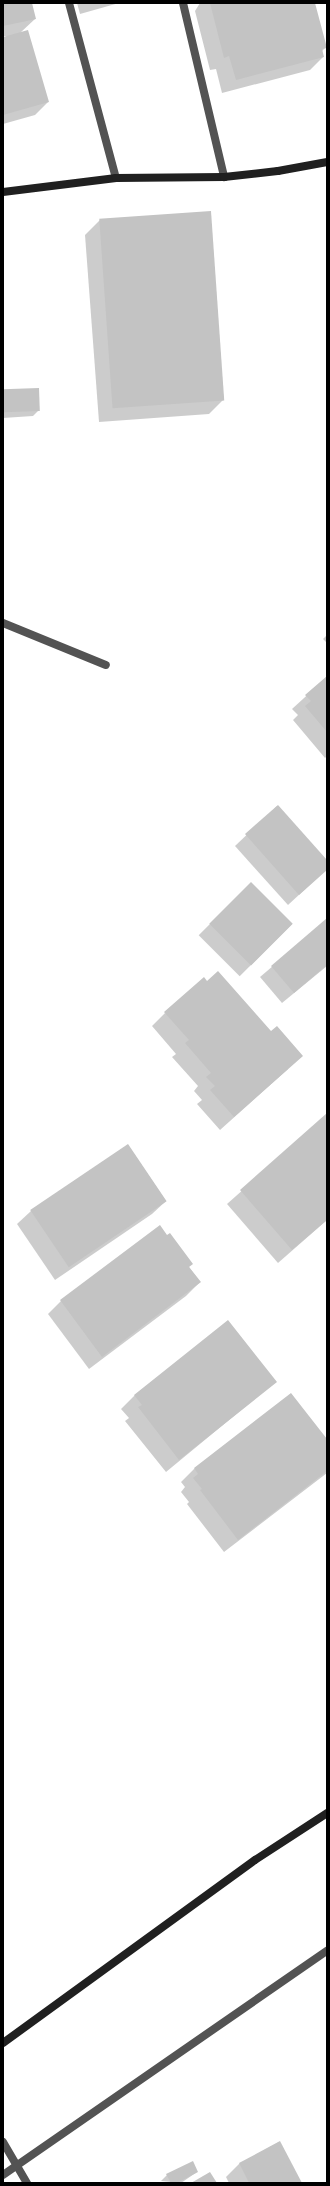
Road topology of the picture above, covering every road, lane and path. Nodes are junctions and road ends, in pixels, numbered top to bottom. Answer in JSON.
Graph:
{"nodes":[{"id":1,"x":69,"y":3,"type":"edge"},
{"id":2,"x":183,"y":3,"type":"edge"},
{"id":3,"x":327,"y":162,"type":"edge"},
{"id":4,"x":224,"y":177,"type":"junction"},
{"id":5,"x":116,"y":178,"type":"junction"},
{"id":6,"x":3,"y":192,"type":"edge"},
{"id":7,"x":3,"y":623,"type":"edge"},
{"id":8,"x":106,"y":665,"type":"dead end"},
{"id":9,"x":327,"y":1813,"type":"edge"},
{"id":10,"x":327,"y":1951,"type":"edge"},
{"id":11,"x":3,"y":2043,"type":"edge"},
{"id":12,"x":3,"y":2142,"type":"edge"},
{"id":13,"x":17,"y":2166,"type":"junction"},
{"id":14,"x":3,"y":2175,"type":"edge"},
{"id":15,"x":27,"y":2183,"type":"edge"}],
"edges":[{"from":1,"to":5,"type":"street"},
{"from":2,"to":4,"type":"street"},
{"from":3,"to":4,"type":"main road"},
{"from":4,"to":5,"type":"main road"},
{"from":5,"to":6,"type":"main road"},
{"from":7,"to":8,"type":"street"},
{"from":9,"to":11,"type":"main road"},
{"from":10,"to":13,"type":"street"},
{"from":12,"to":13,"type":"street"},
{"from":13,"to":14,"type":"street"},
{"from":13,"to":15,"type":"street"}]}
